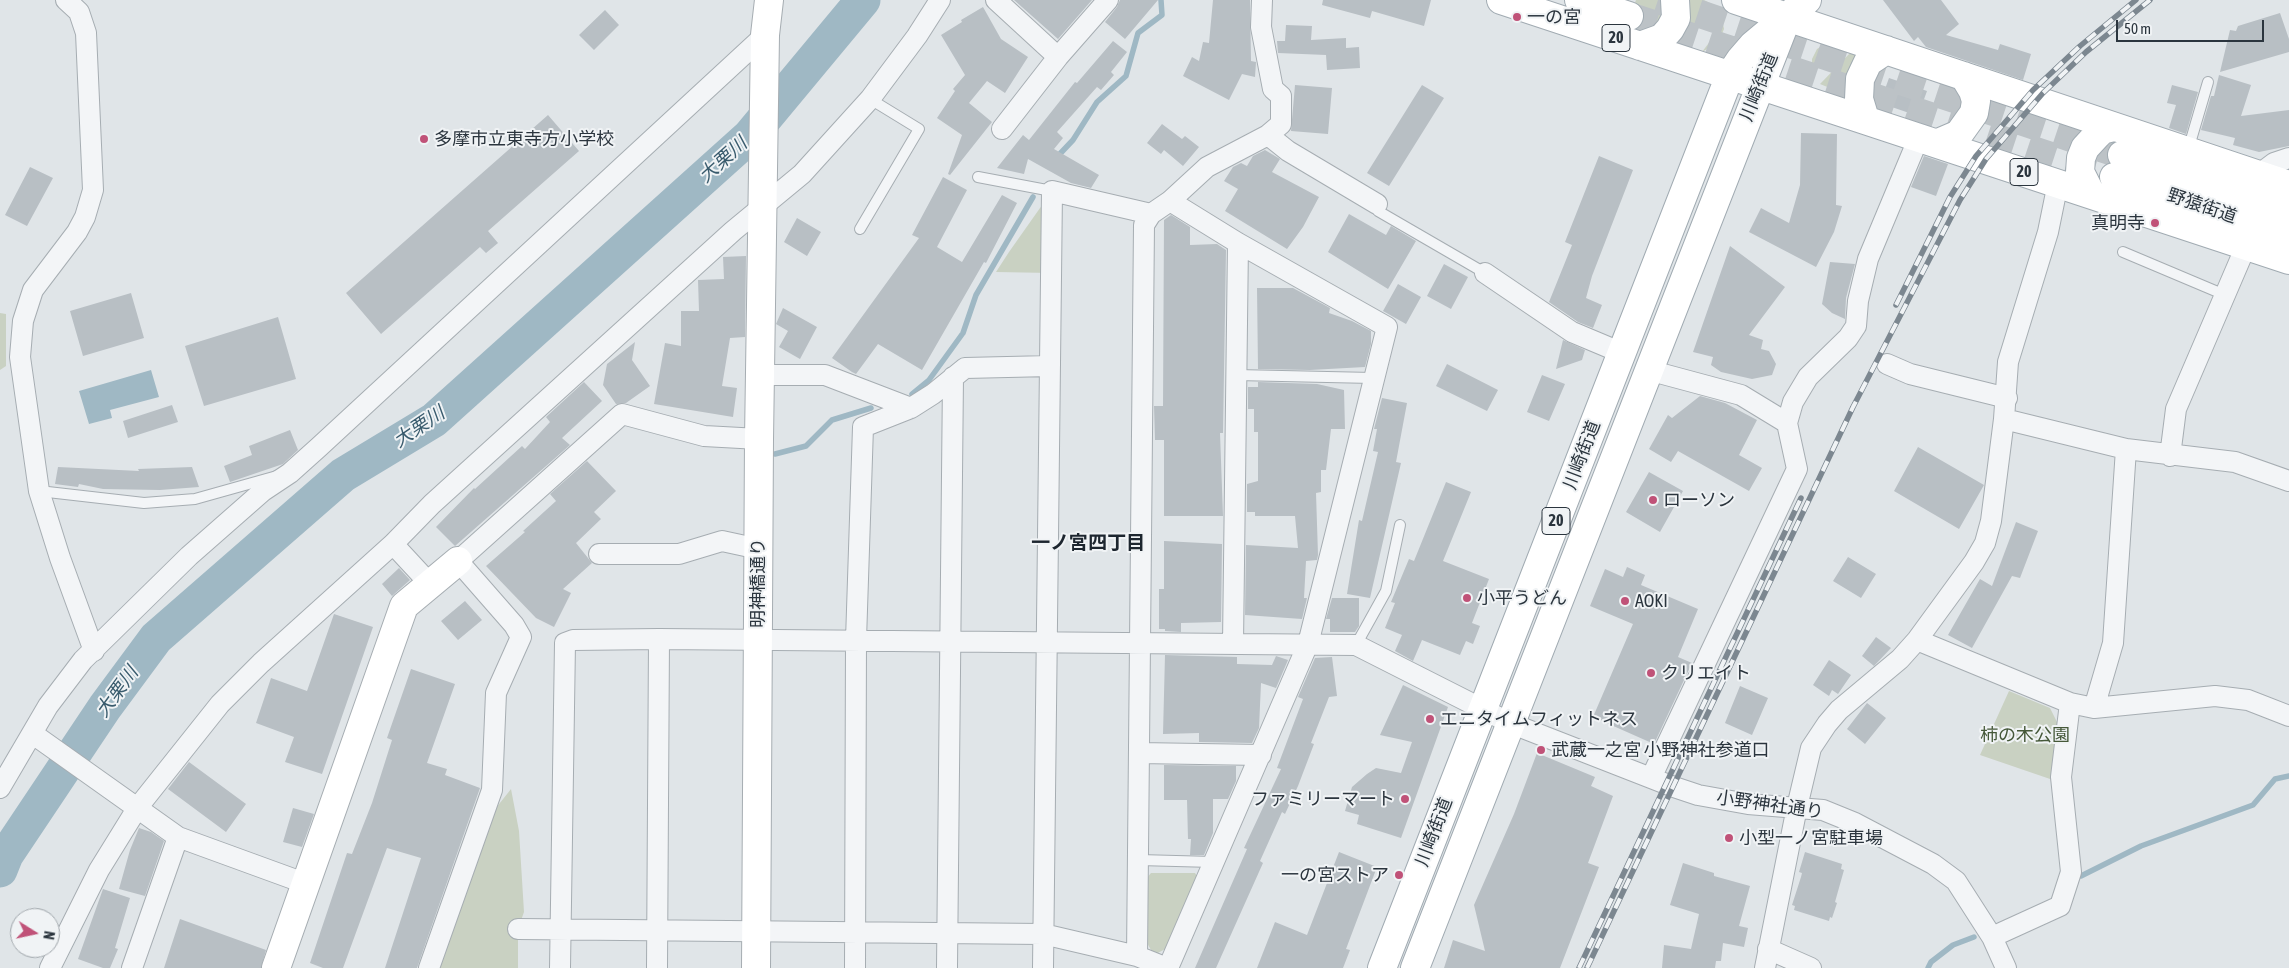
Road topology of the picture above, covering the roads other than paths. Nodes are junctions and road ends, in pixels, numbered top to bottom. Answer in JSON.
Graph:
{"nodes":[{"id":1,"x":66,"y":0,"type":"edge"},
{"id":2,"x":769,"y":0,"type":"edge"},
{"id":3,"x":940,"y":0,"type":"edge"},
{"id":4,"x":996,"y":0,"type":"edge"},
{"id":5,"x":1108,"y":0,"type":"edge"},
{"id":6,"x":1262,"y":0,"type":"edge"},
{"id":7,"x":1501,"y":0,"type":"edge"},
{"id":8,"x":1579,"y":0,"type":"edge"},
{"id":9,"x":1675,"y":0,"type":"edge"},
{"id":10,"x":1736,"y":0,"type":"edge"},
{"id":11,"x":1797,"y":8,"type":"edge"},
{"id":12,"x":1629,"y":16,"type":"tunnel mouth"},
{"id":13,"x":765,"y":38,"type":"junction"},
{"id":14,"x":1640,"y":46,"type":"junction"},
{"id":15,"x":1886,"y":50,"type":"junction"},
{"id":16,"x":1058,"y":57,"type":"junction"},
{"id":17,"x":1730,"y":75,"type":"junction"},
{"id":18,"x":1964,"y":76,"type":"junction"},
{"id":19,"x":2208,"y":82,"type":"dead end"},
{"id":20,"x":1760,"y":85,"type":"junction"},
{"id":21,"x":870,"y":99,"type":"junction"},
{"id":22,"x":1865,"y":119,"type":"junction"},
{"id":23,"x":2114,"y":127,"type":"junction"},
{"id":24,"x":1002,"y":129,"type":"dead end"},
{"id":25,"x":1268,"y":135,"type":"junction"},
{"id":26,"x":1928,"y":140,"type":"junction"},
{"id":27,"x":2188,"y":152,"type":"junction"},
{"id":28,"x":2289,"y":158,"type":"edge"},
{"id":29,"x":2258,"y":175,"type":"junction"},
{"id":30,"x":978,"y":177,"type":"dead end"},
{"id":31,"x":2058,"y":183,"type":"junction"},
{"id":32,"x":2289,"y":185,"type":"edge"},
{"id":33,"x":1052,"y":191,"type":"junction"},
{"id":34,"x":2091,"y":194,"type":"junction"},
{"id":35,"x":1170,"y":201,"type":"junction"},
{"id":36,"x":763,"y":202,"type":"junction"},
{"id":37,"x":1377,"y":204,"type":"joint"},
{"id":38,"x":2289,"y":210,"type":"edge"},
{"id":39,"x":1151,"y":214,"type":"junction"},
{"id":40,"x":860,"y":229,"type":"dead end"},
{"id":41,"x":2289,"y":235,"type":"edge"},
{"id":42,"x":1238,"y":243,"type":"junction"},
{"id":43,"x":2246,"y":246,"type":"junction"},
{"id":44,"x":2123,"y":252,"type":"dead end"},
{"id":45,"x":2289,"y":260,"type":"edge"},
{"id":46,"x":1485,"y":273,"type":"joint"},
{"id":47,"x":2225,"y":295,"type":"junction"},
{"id":48,"x":1622,"y":353,"type":"junction"},
{"id":49,"x":1887,"y":364,"type":"dead end"},
{"id":50,"x":1050,"y":366,"type":"junction"},
{"id":51,"x":1648,"y":370,"type":"junction"},
{"id":52,"x":760,"y":375,"type":"junction"},
{"id":53,"x":1236,"y":375,"type":"junction"},
{"id":54,"x":953,"y":377,"type":"junction"},
{"id":55,"x":1373,"y":378,"type":"junction"},
{"id":56,"x":2007,"y":398,"type":"junction"},
{"id":57,"x":911,"y":408,"type":"junction"},
{"id":58,"x":2004,"y":419,"type":"junction"},
{"id":59,"x":1787,"y":423,"type":"junction"},
{"id":60,"x":759,"y":439,"type":"junction"},
{"id":61,"x":2126,"y":449,"type":"junction"},
{"id":62,"x":2170,"y":456,"type":"junction"},
{"id":63,"x":290,"y":473,"type":"junction"},
{"id":64,"x":2289,"y":481,"type":"edge"},
{"id":65,"x":39,"y":491,"type":"junction"},
{"id":66,"x":1400,"y":525,"type":"dead end"},
{"id":67,"x":393,"y":544,"type":"junction"},
{"id":68,"x":758,"y":549,"type":"junction"},
{"id":69,"x":599,"y":554,"type":"dead end"},
{"id":70,"x":458,"y":561,"type":"junction"},
{"id":71,"x":430,"y":584,"type":"junction"},
{"id":72,"x":659,"y":639,"type":"junction"},
{"id":73,"x":758,"y":640,"type":"junction"},
{"id":74,"x":856,"y":640,"type":"junction"},
{"id":75,"x":1917,"y":640,"type":"junction"},
{"id":76,"x":951,"y":641,"type":"junction"},
{"id":77,"x":1047,"y":642,"type":"junction"},
{"id":78,"x":1142,"y":643,"type":"junction"},
{"id":79,"x":1234,"y":644,"type":"junction"},
{"id":80,"x":1308,"y":644,"type":"junction"},
{"id":81,"x":1356,"y":645,"type":"junction"},
{"id":82,"x":94,"y":651,"type":"junction"},
{"id":83,"x":2070,"y":704,"type":"junction"},
{"id":84,"x":2094,"y":708,"type":"junction"},
{"id":85,"x":1482,"y":709,"type":"junction"},
{"id":86,"x":2289,"y":716,"type":"edge"},
{"id":87,"x":1510,"y":723,"type":"junction"},
{"id":88,"x":35,"y":735,"type":"junction"},
{"id":89,"x":1139,"y":753,"type":"junction"},
{"id":90,"x":1261,"y":755,"type":"junction"},
{"id":91,"x":1651,"y":778,"type":"junction"},
{"id":92,"x":1,"y":784,"type":"edge"},
{"id":93,"x":136,"y":806,"type":"junction"},
{"id":94,"x":1797,"y":807,"type":"junction"},
{"id":95,"x":178,"y":837,"type":"junction"},
{"id":96,"x":1139,"y":860,"type":"junction"},
{"id":97,"x":1213,"y":862,"type":"junction"},
{"id":98,"x":306,"y":884,"type":"junction"},
{"id":99,"x":518,"y":929,"type":"dead end"},
{"id":100,"x":560,"y":929,"type":"junction"},
{"id":101,"x":657,"y":930,"type":"junction"},
{"id":102,"x":756,"y":931,"type":"junction"},
{"id":103,"x":856,"y":932,"type":"junction"},
{"id":104,"x":947,"y":932,"type":"junction"},
{"id":105,"x":1044,"y":934,"type":"junction"},
{"id":106,"x":1992,"y":937,"type":"junction"},
{"id":107,"x":1766,"y":958,"type":"edge"},
{"id":108,"x":1155,"y":964,"type":"edge"},
{"id":109,"x":50,"y":968,"type":"edge"},
{"id":110,"x":132,"y":968,"type":"edge"},
{"id":111,"x":276,"y":968,"type":"edge"},
{"id":112,"x":429,"y":968,"type":"edge"},
{"id":113,"x":560,"y":968,"type":"edge"},
{"id":114,"x":657,"y":968,"type":"edge"},
{"id":115,"x":756,"y":968,"type":"edge"},
{"id":116,"x":855,"y":968,"type":"edge"},
{"id":117,"x":947,"y":968,"type":"edge"},
{"id":118,"x":1043,"y":968,"type":"edge"},
{"id":119,"x":1382,"y":968,"type":"edge"},
{"id":120,"x":1415,"y":968,"type":"edge"},
{"id":121,"x":1811,"y":968,"type":"edge"},
{"id":122,"x":2006,"y":968,"type":"edge"}],
"edges":[{"from":1,"to":65,"type":"street"},
{"from":2,"to":13,"type":"main road","name":"明神橋通り"},
{"from":3,"to":21,"type":"street"},
{"from":4,"to":16,"type":"street"},
{"from":5,"to":16,"type":"street"},
{"from":6,"to":25,"type":"street"},
{"from":7,"to":14,"type":"main road","number":"20"},
{"from":8,"to":12,"type":"main road","number":"20"},
{"from":9,"to":14,"type":"main road"},
{"from":10,"to":11,"type":"main road"},
{"from":11,"to":15,"type":"main road"},
{"from":11,"to":17,"type":"main road","name":"川崎街道","number":"20"},
{"from":11,"to":20,"type":"main road","name":"川崎街道","number":"20"},
{"from":13,"to":36,"type":"main road","name":"明神橋通り"},
{"from":13,"to":63,"type":"street"},
{"from":14,"to":17,"type":"main road","number":"20"},
{"from":15,"to":18,"type":"main road"},
{"from":15,"to":22,"type":"main road"},
{"from":16,"to":24,"type":"street"},
{"from":17,"to":20,"type":"main road","number":"20"},
{"from":17,"to":48,"type":"main road","name":"川崎街道","number":"20"},
{"from":18,"to":23,"type":"main road"},
{"from":18,"to":26,"type":"main road"},
{"from":19,"to":27,"type":"lane"},
{"from":20,"to":22,"type":"main road","number":"20"},
{"from":20,"to":51,"type":"main road","name":"川崎街道","number":"20"},
{"from":21,"to":36,"type":"street"},
{"from":21,"to":40,"type":"lane"},
{"from":22,"to":26,"type":"main road","number":"20"},
{"from":23,"to":27,"type":"main road"},
{"from":23,"to":34,"type":"main road"},
{"from":25,"to":35,"type":"street"},
{"from":25,"to":37,"type":"street"},
{"from":26,"to":31,"type":"main road","number":"20"},
{"from":26,"to":59,"type":"street"},
{"from":27,"to":29,"type":"main road"},
{"from":28,"to":29,"type":"street"},
{"from":29,"to":32,"type":"main road"},
{"from":30,"to":33,"type":"lane"},
{"from":31,"to":34,"type":"main road","number":"20"},
{"from":31,"to":56,"type":"street"},
{"from":33,"to":39,"type":"street"},
{"from":33,"to":50,"type":"street"},
{"from":34,"to":43,"type":"main road","number":"20"},
{"from":35,"to":39,"type":"street"},
{"from":35,"to":42,"type":"street"},
{"from":36,"to":52,"type":"main road","name":"明神橋通り"},
{"from":36,"to":67,"type":"street"},
{"from":37,"to":46,"type":"lane"},
{"from":38,"to":41,"type":"main road","name":"野猿街道"},
{"from":39,"to":78,"type":"street"},
{"from":42,"to":53,"type":"street"},
{"from":42,"to":55,"type":"street"},
{"from":43,"to":45,"type":"main road","number":"20"},
{"from":43,"to":47,"type":"street"},
{"from":44,"to":47,"type":"lane"},
{"from":46,"to":48,"type":"street"},
{"from":47,"to":62,"type":"street"},
{"from":48,"to":85,"type":"main road","name":"川崎街道","number":"20"},
{"from":49,"to":56,"type":"street"},
{"from":50,"to":54,"type":"street"},
{"from":50,"to":77,"type":"street"},
{"from":51,"to":59,"type":"street"},
{"from":51,"to":87,"type":"main road","name":"川崎街道","number":"20"},
{"from":52,"to":57,"type":"street"},
{"from":52,"to":60,"type":"main road","name":"明神橋通り"},
{"from":53,"to":55,"type":"lane"},
{"from":53,"to":79,"type":"street"},
{"from":54,"to":57,"type":"street"},
{"from":54,"to":76,"type":"street"},
{"from":55,"to":80,"type":"street"},
{"from":56,"to":58,"type":"street"},
{"from":57,"to":74,"type":"street"},
{"from":58,"to":61,"type":"street"},
{"from":58,"to":75,"type":"street"},
{"from":59,"to":91,"type":"street"},
{"from":60,"to":68,"type":"main road","name":"明神橋通り"},
{"from":60,"to":70,"type":"street"},
{"from":61,"to":62,"type":"street"},
{"from":61,"to":84,"type":"street"},
{"from":62,"to":64,"type":"street"},
{"from":63,"to":65,"type":"lane"},
{"from":63,"to":82,"type":"street"},
{"from":65,"to":82,"type":"street"},
{"from":66,"to":81,"type":"lane"},
{"from":67,"to":71,"type":"street"},
{"from":67,"to":93,"type":"street"},
{"from":68,"to":69,"type":"street"},
{"from":68,"to":73,"type":"main road","name":"明神橋通り"},
{"from":70,"to":71,"type":"main road"},
{"from":70,"to":112,"type":"street"},
{"from":71,"to":98,"type":"main road"},
{"from":72,"to":73,"type":"street"},
{"from":72,"to":100,"type":"street"},
{"from":72,"to":101,"type":"street"},
{"from":73,"to":74,"type":"street"},
{"from":73,"to":102,"type":"main road","name":"明神橋通り"},
{"from":74,"to":76,"type":"street"},
{"from":74,"to":103,"type":"street"},
{"from":75,"to":83,"type":"street"},
{"from":75,"to":94,"type":"street"},
{"from":76,"to":77,"type":"street"},
{"from":76,"to":104,"type":"street"},
{"from":77,"to":78,"type":"street"},
{"from":77,"to":105,"type":"street"},
{"from":78,"to":79,"type":"street"},
{"from":78,"to":89,"type":"street"},
{"from":79,"to":80,"type":"street"},
{"from":80,"to":81,"type":"street"},
{"from":80,"to":90,"type":"street"},
{"from":81,"to":85,"type":"street","name":"小野神社通り"},
{"from":82,"to":88,"type":"street"},
{"from":83,"to":84,"type":"street"},
{"from":83,"to":106,"type":"street"},
{"from":84,"to":86,"type":"street"},
{"from":85,"to":87,"type":"street","name":"小野神社通り"},
{"from":85,"to":119,"type":"main road","name":"川崎街道","number":"20"},
{"from":87,"to":91,"type":"street","name":"小野神社通り"},
{"from":87,"to":120,"type":"main road","name":"川崎街道","number":"20"},
{"from":88,"to":92,"type":"street"},
{"from":88,"to":93,"type":"street"},
{"from":89,"to":90,"type":"street"},
{"from":89,"to":96,"type":"street"},
{"from":90,"to":97,"type":"street"},
{"from":91,"to":94,"type":"street","name":"小野神社通り"},
{"from":93,"to":95,"type":"street"},
{"from":93,"to":109,"type":"street"},
{"from":94,"to":106,"type":"street","name":"小野神社通り"},
{"from":94,"to":107,"type":"street"},
{"from":95,"to":98,"type":"street"},
{"from":95,"to":110,"type":"street"},
{"from":96,"to":97,"type":"lane"},
{"from":96,"to":108,"type":"street"},
{"from":97,"to":108,"type":"street"},
{"from":98,"to":111,"type":"main road"},
{"from":99,"to":100,"type":"street"},
{"from":100,"to":101,"type":"street"},
{"from":100,"to":113,"type":"street"},
{"from":101,"to":102,"type":"street"},
{"from":101,"to":114,"type":"street"},
{"from":102,"to":103,"type":"street"},
{"from":102,"to":115,"type":"main road","name":"明神橋通り"},
{"from":103,"to":104,"type":"street"},
{"from":103,"to":116,"type":"street"},
{"from":104,"to":105,"type":"street"},
{"from":104,"to":117,"type":"street"},
{"from":105,"to":108,"type":"street"},
{"from":105,"to":118,"type":"street"},
{"from":106,"to":122,"type":"street","name":"小野神社通り"},
{"from":107,"to":121,"type":"street"}]}
